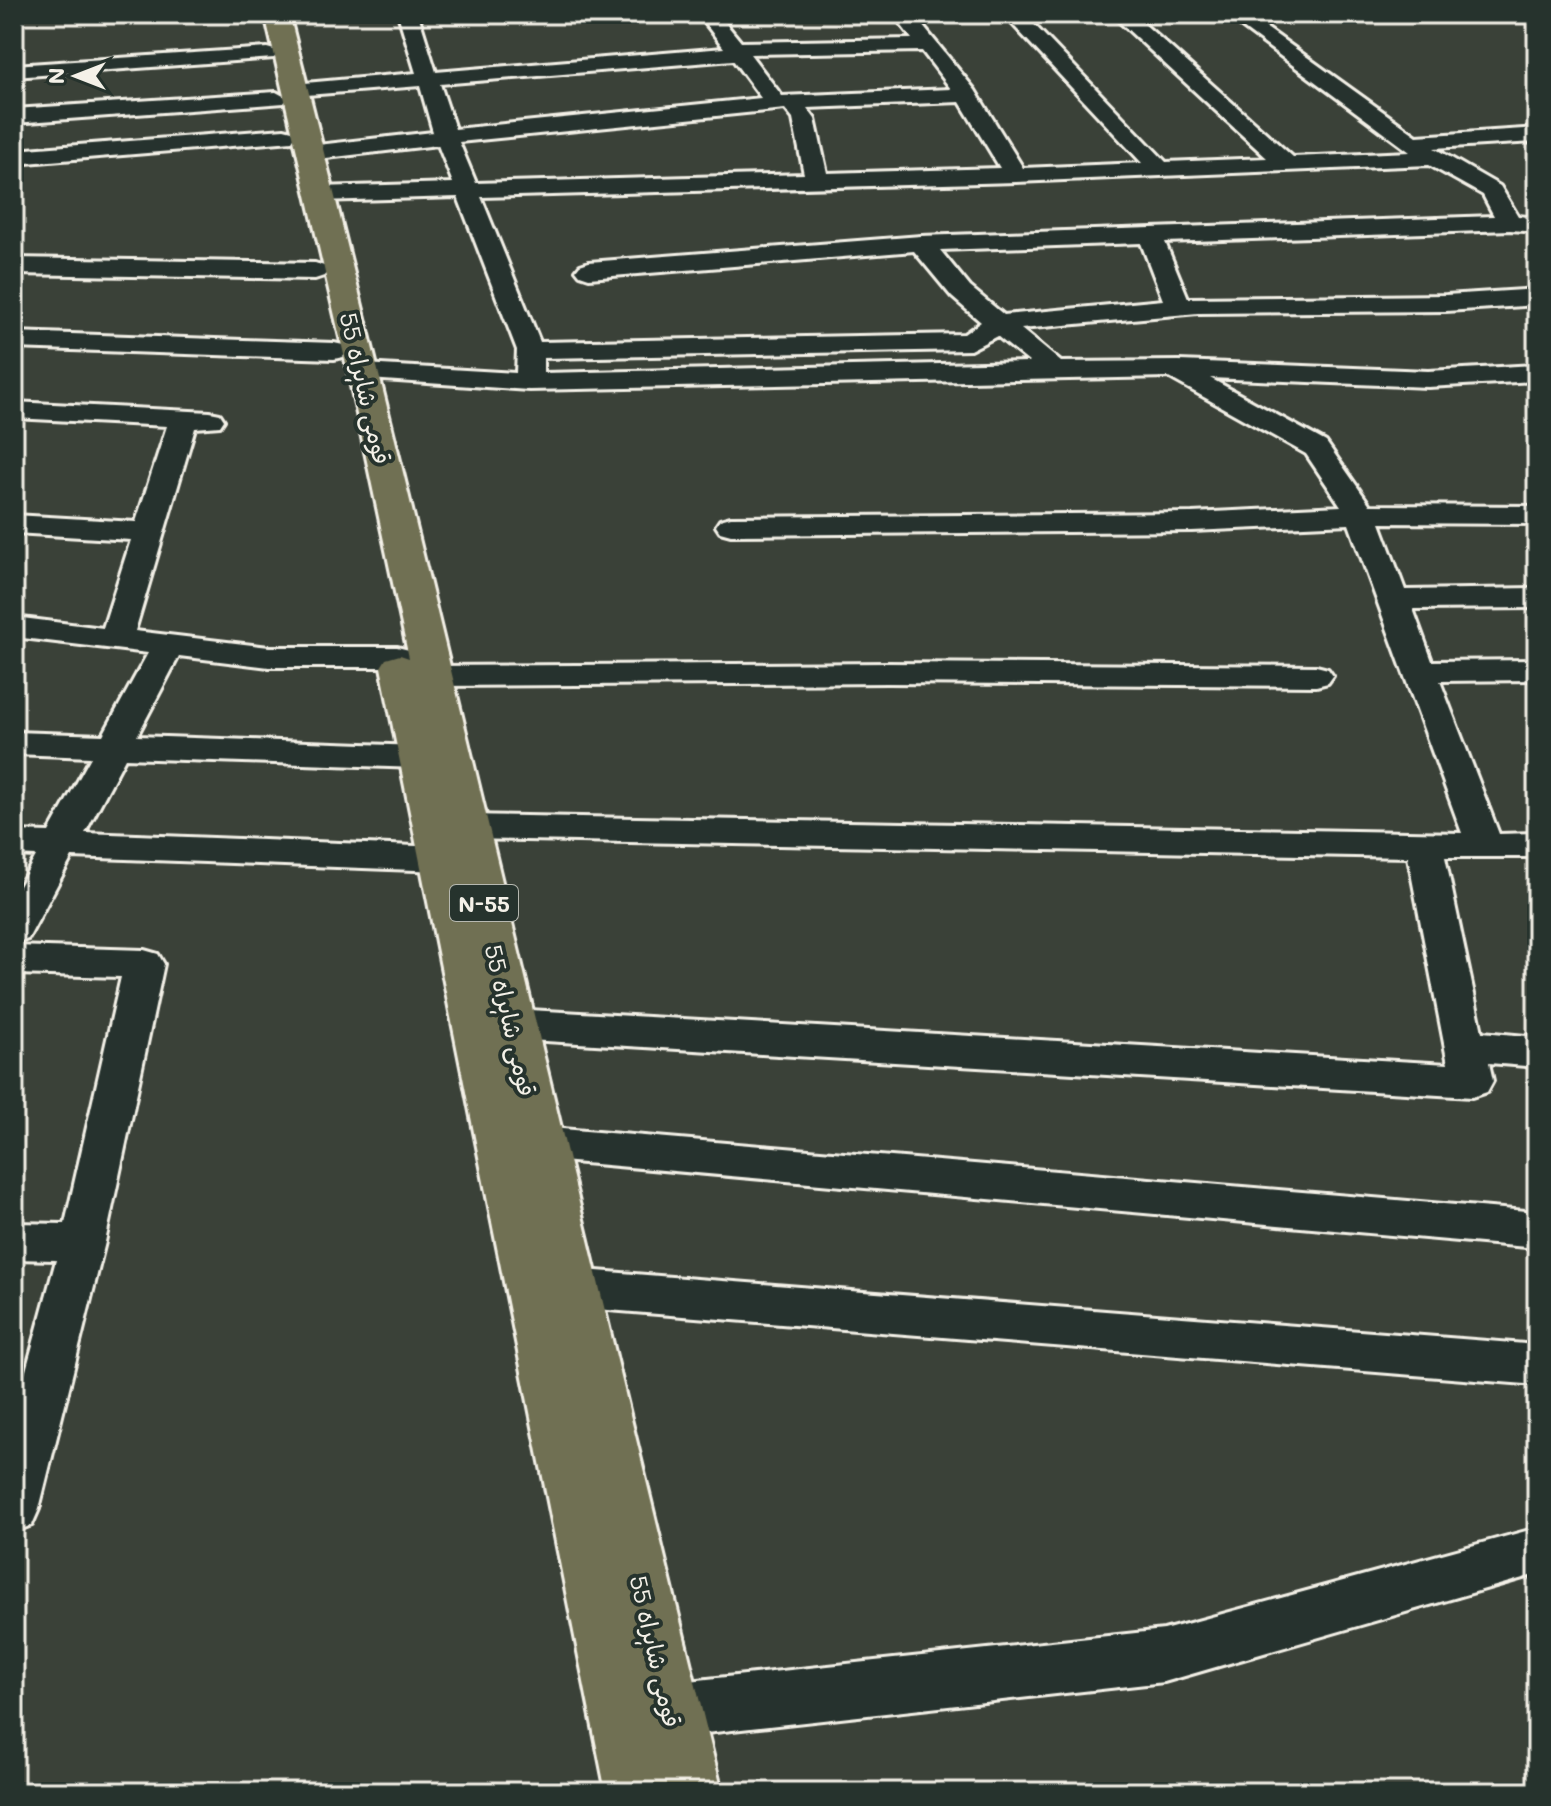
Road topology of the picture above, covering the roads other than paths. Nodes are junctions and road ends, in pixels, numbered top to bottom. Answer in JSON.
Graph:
{"nodes":[{"id":1,"x":408,"y":14,"type":"edge"},
{"id":2,"x":708,"y":14,"type":"edge"},
{"id":3,"x":903,"y":14,"type":"edge"},
{"id":4,"x":1013,"y":14,"type":"edge"},
{"id":5,"x":1121,"y":14,"type":"edge"},
{"id":6,"x":1234,"y":14,"type":"edge"},
{"id":7,"x":268,"y":27,"type":"edge"},
{"id":8,"x":927,"y":45,"type":"junction"},
{"id":9,"x":737,"y":50,"type":"junction"},
{"id":10,"x":14,"y":71,"type":"edge"},
{"id":11,"x":429,"y":79,"type":"junction"},
{"id":12,"x":967,"y":95,"type":"junction"},
{"id":13,"x":784,"y":103,"type":"junction"},
{"id":14,"x":14,"y":116,"type":"edge"},
{"id":15,"x":1537,"y":135,"type":"edge"},
{"id":16,"x":446,"y":137,"type":"junction"},
{"id":17,"x":1411,"y":143,"type":"junction"},
{"id":18,"x":14,"y":157,"type":"edge"},
{"id":19,"x":1433,"y":158,"type":"junction"},
{"id":20,"x":302,"y":160,"type":"junction"},
{"id":21,"x":1287,"y":164,"type":"junction"},
{"id":22,"x":1160,"y":169,"type":"junction"},
{"id":23,"x":1016,"y":175,"type":"junction"},
{"id":24,"x":817,"y":181,"type":"junction"},
{"id":25,"x":466,"y":192,"type":"junction"},
{"id":26,"x":1537,"y":201,"type":"edge"},
{"id":27,"x":1505,"y":214,"type":"junction"},
{"id":28,"x":1537,"y":225,"type":"edge"},
{"id":29,"x":1150,"y":235,"type":"junction"},
{"id":30,"x":921,"y":243,"type":"junction"},
{"id":31,"x":14,"y":266,"type":"edge"},
{"id":32,"x":589,"y":270,"type":"dead end"},
{"id":33,"x":325,"y":280,"type":"junction"},
{"id":34,"x":1537,"y":297,"type":"edge"},
{"id":35,"x":1179,"y":307,"type":"junction"},
{"id":36,"x":998,"y":323,"type":"junction"},
{"id":37,"x":14,"y":340,"type":"edge"},
{"id":38,"x":530,"y":350,"type":"junction"},
{"id":39,"x":349,"y":362,"type":"junction"},
{"id":40,"x":1173,"y":369,"type":"junction"},
{"id":41,"x":1054,"y":370,"type":"junction"},
{"id":42,"x":1535,"y":377,"type":"edge"},
{"id":43,"x":529,"y":382,"type":"junction"},
{"id":44,"x":14,"y":410,"type":"edge"},
{"id":45,"x":1361,"y":514,"type":"junction"},
{"id":46,"x":1537,"y":515,"type":"edge"},
{"id":47,"x":14,"y":524,"type":"edge"},
{"id":48,"x":731,"y":526,"type":"dead end"},
{"id":49,"x":147,"y":532,"type":"junction"},
{"id":50,"x":1537,"y":598,"type":"edge"},
{"id":51,"x":1394,"y":600,"type":"junction"},
{"id":52,"x":14,"y":627,"type":"edge"},
{"id":53,"x":116,"y":639,"type":"junction"},
{"id":54,"x":169,"y":645,"type":"junction"},
{"id":55,"x":410,"y":645,"type":"junction"},
{"id":56,"x":1537,"y":670,"type":"edge"},
{"id":57,"x":1420,"y":671,"type":"junction"},
{"id":58,"x":1316,"y":676,"type":"dead end"},
{"id":59,"x":14,"y":743,"type":"edge"},
{"id":60,"x":114,"y":746,"type":"junction"},
{"id":61,"x":418,"y":757,"type":"junction"},
{"id":62,"x":14,"y":843,"type":"edge"},
{"id":63,"x":454,"y":843,"type":"junction"},
{"id":64,"x":60,"y":844,"type":"junction"},
{"id":65,"x":1424,"y":845,"type":"junction"},
{"id":66,"x":1537,"y":845,"type":"edge"},
{"id":67,"x":1485,"y":846,"type":"junction"},
{"id":68,"x":14,"y":930,"type":"edge"},
{"id":69,"x":14,"y":960,"type":"edge"},
{"id":70,"x":512,"y":1024,"type":"junction"},
{"id":71,"x":1465,"y":1046,"type":"junction"},
{"id":72,"x":1537,"y":1052,"type":"edge"},
{"id":73,"x":539,"y":1143,"type":"junction"},
{"id":74,"x":1537,"y":1230,"type":"edge"},
{"id":75,"x":14,"y":1241,"type":"edge"},
{"id":76,"x":83,"y":1242,"type":"junction"},
{"id":77,"x":552,"y":1263,"type":"junction"},
{"id":78,"x":1537,"y":1365,"type":"edge"},
{"id":79,"x":14,"y":1509,"type":"edge"},
{"id":80,"x":1537,"y":1551,"type":"edge"},
{"id":81,"x":670,"y":1710,"type":"junction"},
{"id":82,"x":638,"y":1792,"type":"edge"},
{"id":83,"x":690,"y":1792,"type":"edge"}],
"edges":[{"from":1,"to":11,"type":"street"},
{"from":2,"to":9,"type":"street"},
{"from":3,"to":8,"type":"street"},
{"from":4,"to":22,"type":"street"},
{"from":5,"to":21,"type":"street"},
{"from":6,"to":17,"type":"street"},
{"from":7,"to":10,"type":"street"},
{"from":7,"to":20,"type":"highway","name":"قومی شاہراہ 55","number":"N-55"},
{"from":8,"to":9,"type":"street"},
{"from":8,"to":12,"type":"street"},
{"from":9,"to":11,"type":"street"},
{"from":9,"to":13,"type":"street"},
{"from":11,"to":16,"type":"street"},
{"from":11,"to":20,"type":"street"},
{"from":12,"to":13,"type":"street"},
{"from":12,"to":23,"type":"street"},
{"from":13,"to":16,"type":"street"},
{"from":13,"to":24,"type":"street"},
{"from":14,"to":20,"type":"street"},
{"from":15,"to":17,"type":"street"},
{"from":16,"to":20,"type":"street"},
{"from":16,"to":25,"type":"street"},
{"from":17,"to":19,"type":"street"},
{"from":18,"to":20,"type":"street"},
{"from":19,"to":21,"type":"street"},
{"from":19,"to":27,"type":"street"},
{"from":20,"to":25,"type":"street"},
{"from":20,"to":33,"type":"highway","name":"قومی شاہراہ 55","number":"N-55"},
{"from":21,"to":22,"type":"street"},
{"from":22,"to":23,"type":"street"},
{"from":23,"to":24,"type":"street"},
{"from":24,"to":25,"type":"street"},
{"from":25,"to":38,"type":"street"},
{"from":26,"to":27,"type":"street"},
{"from":27,"to":28,"type":"street"},
{"from":27,"to":29,"type":"street"},
{"from":29,"to":30,"type":"street"},
{"from":29,"to":35,"type":"street"},
{"from":30,"to":32,"type":"street"},
{"from":30,"to":36,"type":"street"},
{"from":31,"to":33,"type":"street"},
{"from":33,"to":39,"type":"highway","name":"قومی شاہراہ 55","number":"N-55"},
{"from":34,"to":35,"type":"street"},
{"from":35,"to":36,"type":"street"},
{"from":36,"to":38,"type":"street"},
{"from":36,"to":41,"type":"street"},
{"from":37,"to":39,"type":"street"},
{"from":38,"to":43,"type":"street"},
{"from":39,"to":43,"type":"street"},
{"from":39,"to":55,"type":"highway","name":"قومی شاہراہ 55","number":"N-55"},
{"from":40,"to":41,"type":"street"},
{"from":40,"to":42,"type":"street"},
{"from":40,"to":45,"type":"street"},
{"from":41,"to":43,"type":"street"},
{"from":44,"to":49,"type":"street"},
{"from":45,"to":46,"type":"street"},
{"from":45,"to":48,"type":"street"},
{"from":45,"to":51,"type":"street"},
{"from":47,"to":49,"type":"street"},
{"from":49,"to":53,"type":"street"},
{"from":50,"to":51,"type":"street"},
{"from":51,"to":57,"type":"street"},
{"from":52,"to":53,"type":"street"},
{"from":53,"to":54,"type":"street"},
{"from":54,"to":55,"type":"street"},
{"from":54,"to":60,"type":"street"},
{"from":55,"to":58,"type":"street"},
{"from":55,"to":61,"type":"highway","name":"قومی شاہراہ 55","number":"N-55"},
{"from":55,"to":63,"type":"highway","name":"قومی شاہراہ 55","number":"N-55"},
{"from":56,"to":57,"type":"street"},
{"from":57,"to":67,"type":"street"},
{"from":59,"to":60,"type":"street"},
{"from":60,"to":61,"type":"street"},
{"from":60,"to":64,"type":"street"},
{"from":61,"to":63,"type":"highway","name":"قومی شاہراہ 55","number":"N-55"},
{"from":62,"to":64,"type":"street"},
{"from":63,"to":64,"type":"street"},
{"from":63,"to":65,"type":"street"},
{"from":63,"to":70,"type":"highway","name":"قومی شاہراہ 55","number":"N-55"},
{"from":63,"to":77,"type":"highway","name":"قومی شاہراہ 55","number":"N-55"},
{"from":64,"to":68,"type":"street"},
{"from":65,"to":67,"type":"street"},
{"from":65,"to":71,"type":"street"},
{"from":66,"to":67,"type":"street"},
{"from":69,"to":76,"type":"street"},
{"from":70,"to":71,"type":"street"},
{"from":70,"to":73,"type":"highway","name":"قومی شاہراہ 55","number":"N-55"},
{"from":71,"to":72,"type":"street"},
{"from":73,"to":74,"type":"street"},
{"from":73,"to":77,"type":"highway","name":"قومی شاہراہ 55","number":"N-55"},
{"from":75,"to":76,"type":"street"},
{"from":76,"to":79,"type":"street"},
{"from":77,"to":78,"type":"street"},
{"from":77,"to":81,"type":"highway","name":"قومی شاہراہ 55","number":"N-55"},
{"from":77,"to":82,"type":"highway","name":"قومی شاہراہ 55","number":"N-55"},
{"from":80,"to":81,"type":"street"},
{"from":81,"to":83,"type":"highway","name":"قومی شاہراہ 55","number":"N-55"}]}
